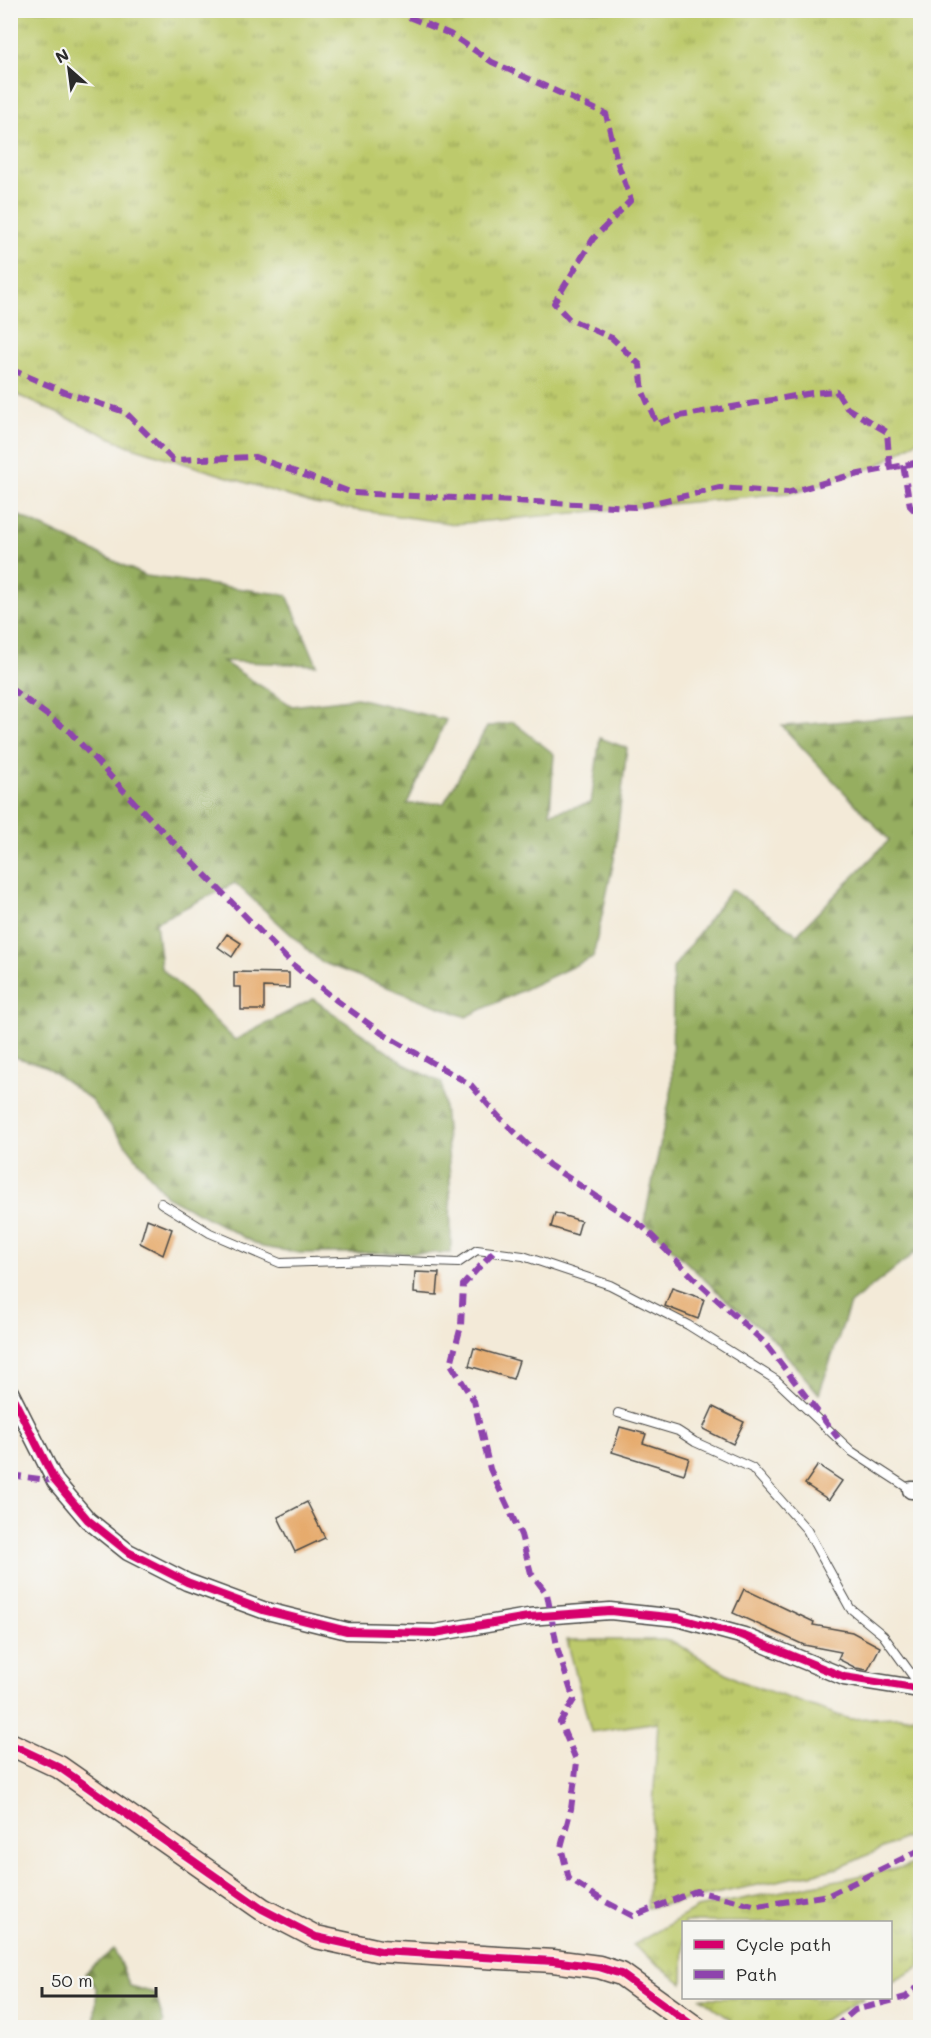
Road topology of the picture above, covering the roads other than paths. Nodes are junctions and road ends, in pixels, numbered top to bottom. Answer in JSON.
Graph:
{"nodes":[{"id":1,"x":160,"y":1203,"type":"dead end"},
{"id":2,"x":10,"y":1392,"type":"edge"},
{"id":3,"x":618,"y":1413,"type":"dead end"},
{"id":4,"x":916,"y":1490,"type":"edge"},
{"id":5,"x":921,"y":1687,"type":"edge"},
{"id":6,"x":10,"y":1744,"type":"edge"},
{"id":7,"x":696,"y":2028,"type":"edge"}],
"edges":[{"from":1,"to":4,"type":"lane"},
{"from":2,"to":5,"type":"street"},
{"from":3,"to":5,"type":"lane"},
{"from":6,"to":7,"type":"street"}]}
